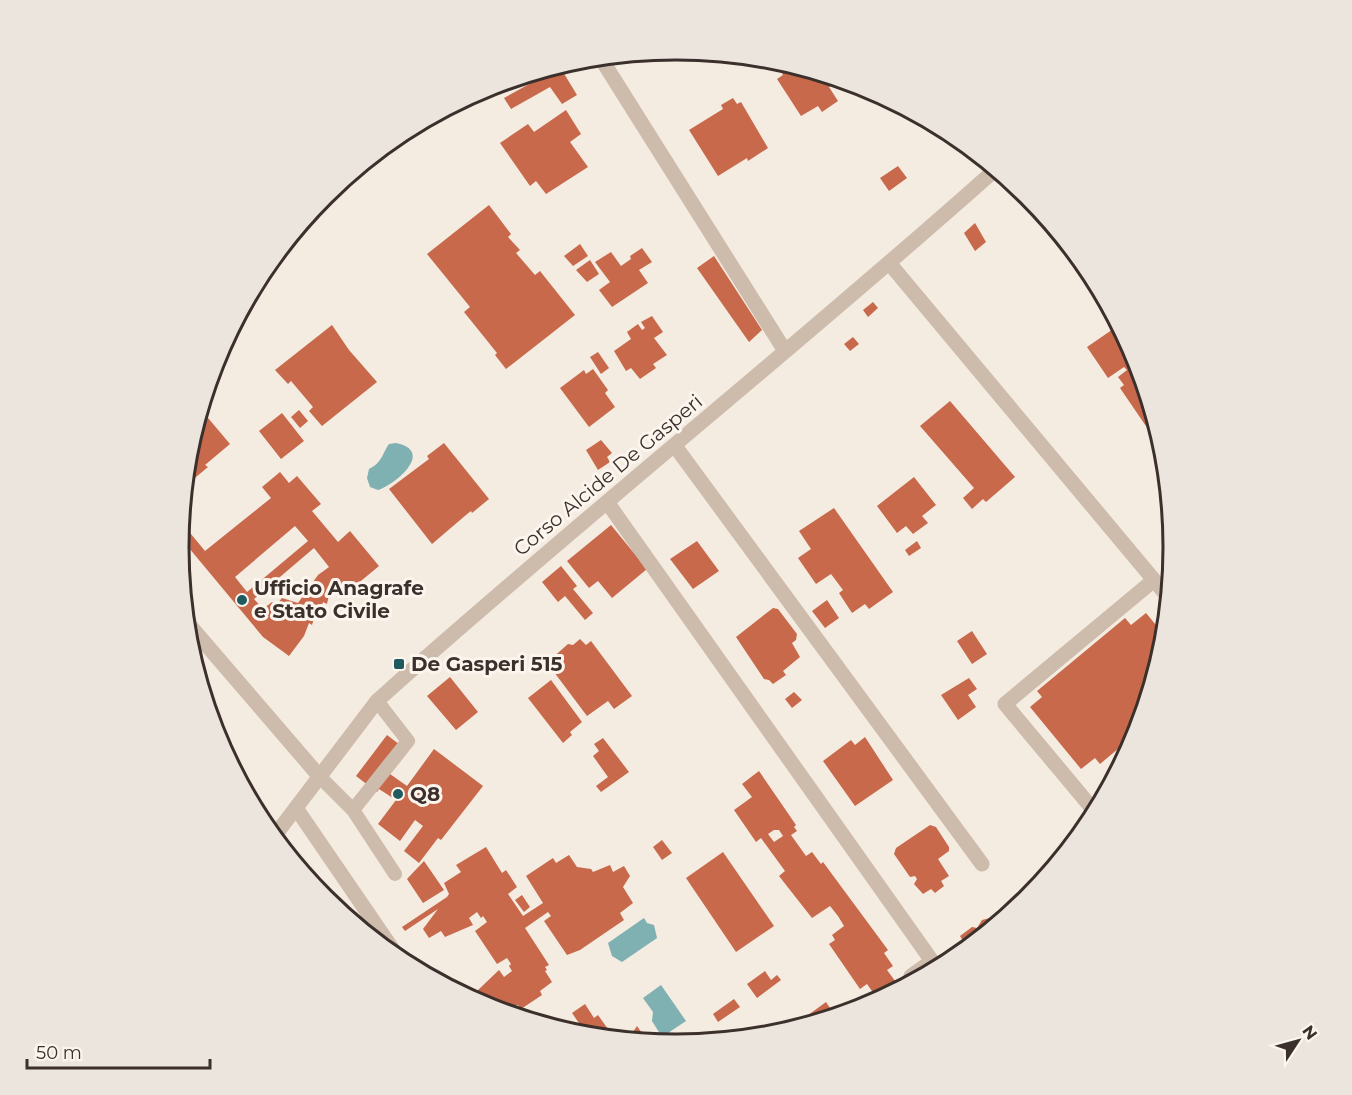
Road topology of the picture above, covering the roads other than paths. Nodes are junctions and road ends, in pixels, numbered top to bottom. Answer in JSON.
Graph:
{"nodes":[{"id":1,"x":605,"y":65,"type":"edge"},
{"id":2,"x":990,"y":175,"type":"edge"},
{"id":3,"x":890,"y":264,"type":"junction"},
{"id":4,"x":785,"y":351,"type":"junction"},
{"id":5,"x":675,"y":446,"type":"junction"},
{"id":6,"x":608,"y":502,"type":"junction"},
{"id":7,"x":1154,"y":580,"type":"junction"},
{"id":8,"x":1161,"y":589,"type":"edge"},
{"id":9,"x":196,"y":633,"type":"edge"},
{"id":10,"x":377,"y":701,"type":"junction"},
{"id":11,"x":320,"y":777,"type":"junction"},
{"id":12,"x":1091,"y":802,"type":"edge"},
{"id":13,"x":296,"y":808,"type":"junction"},
{"id":14,"x":353,"y":810,"type":"junction"},
{"id":15,"x":279,"y":830,"type":"edge"},
{"id":16,"x":982,"y":864,"type":"dead end"},
{"id":17,"x":395,"y":874,"type":"dead end"},
{"id":18,"x":385,"y":939,"type":"edge"},
{"id":19,"x":918,"y":971,"type":"edge"}],
"edges":[{"from":1,"to":4,"type":"street"},
{"from":2,"to":3,"type":"street","name":"Corso Alcide De Gasperi"},
{"from":3,"to":4,"type":"street","name":"Corso Alcide De Gasperi"},
{"from":3,"to":7,"type":"street"},
{"from":4,"to":5,"type":"street","name":"Corso Alcide De Gasperi"},
{"from":5,"to":6,"type":"street","name":"Corso Alcide De Gasperi"},
{"from":5,"to":16,"type":"street"},
{"from":6,"to":10,"type":"street","name":"Corso Alcide De Gasperi"},
{"from":6,"to":19,"type":"street"},
{"from":7,"to":8,"type":"street"},
{"from":7,"to":12,"type":"street"},
{"from":9,"to":11,"type":"street"},
{"from":10,"to":11,"type":"street","name":"Corso Alcide De Gasperi"},
{"from":10,"to":14,"type":"lane"},
{"from":11,"to":13,"type":"street","name":"Corso Alcide De Gasperi"},
{"from":11,"to":14,"type":"lane"},
{"from":13,"to":15,"type":"street","name":"Corso Alcide De Gasperi"},
{"from":13,"to":18,"type":"street"},
{"from":14,"to":17,"type":"lane"}]}
